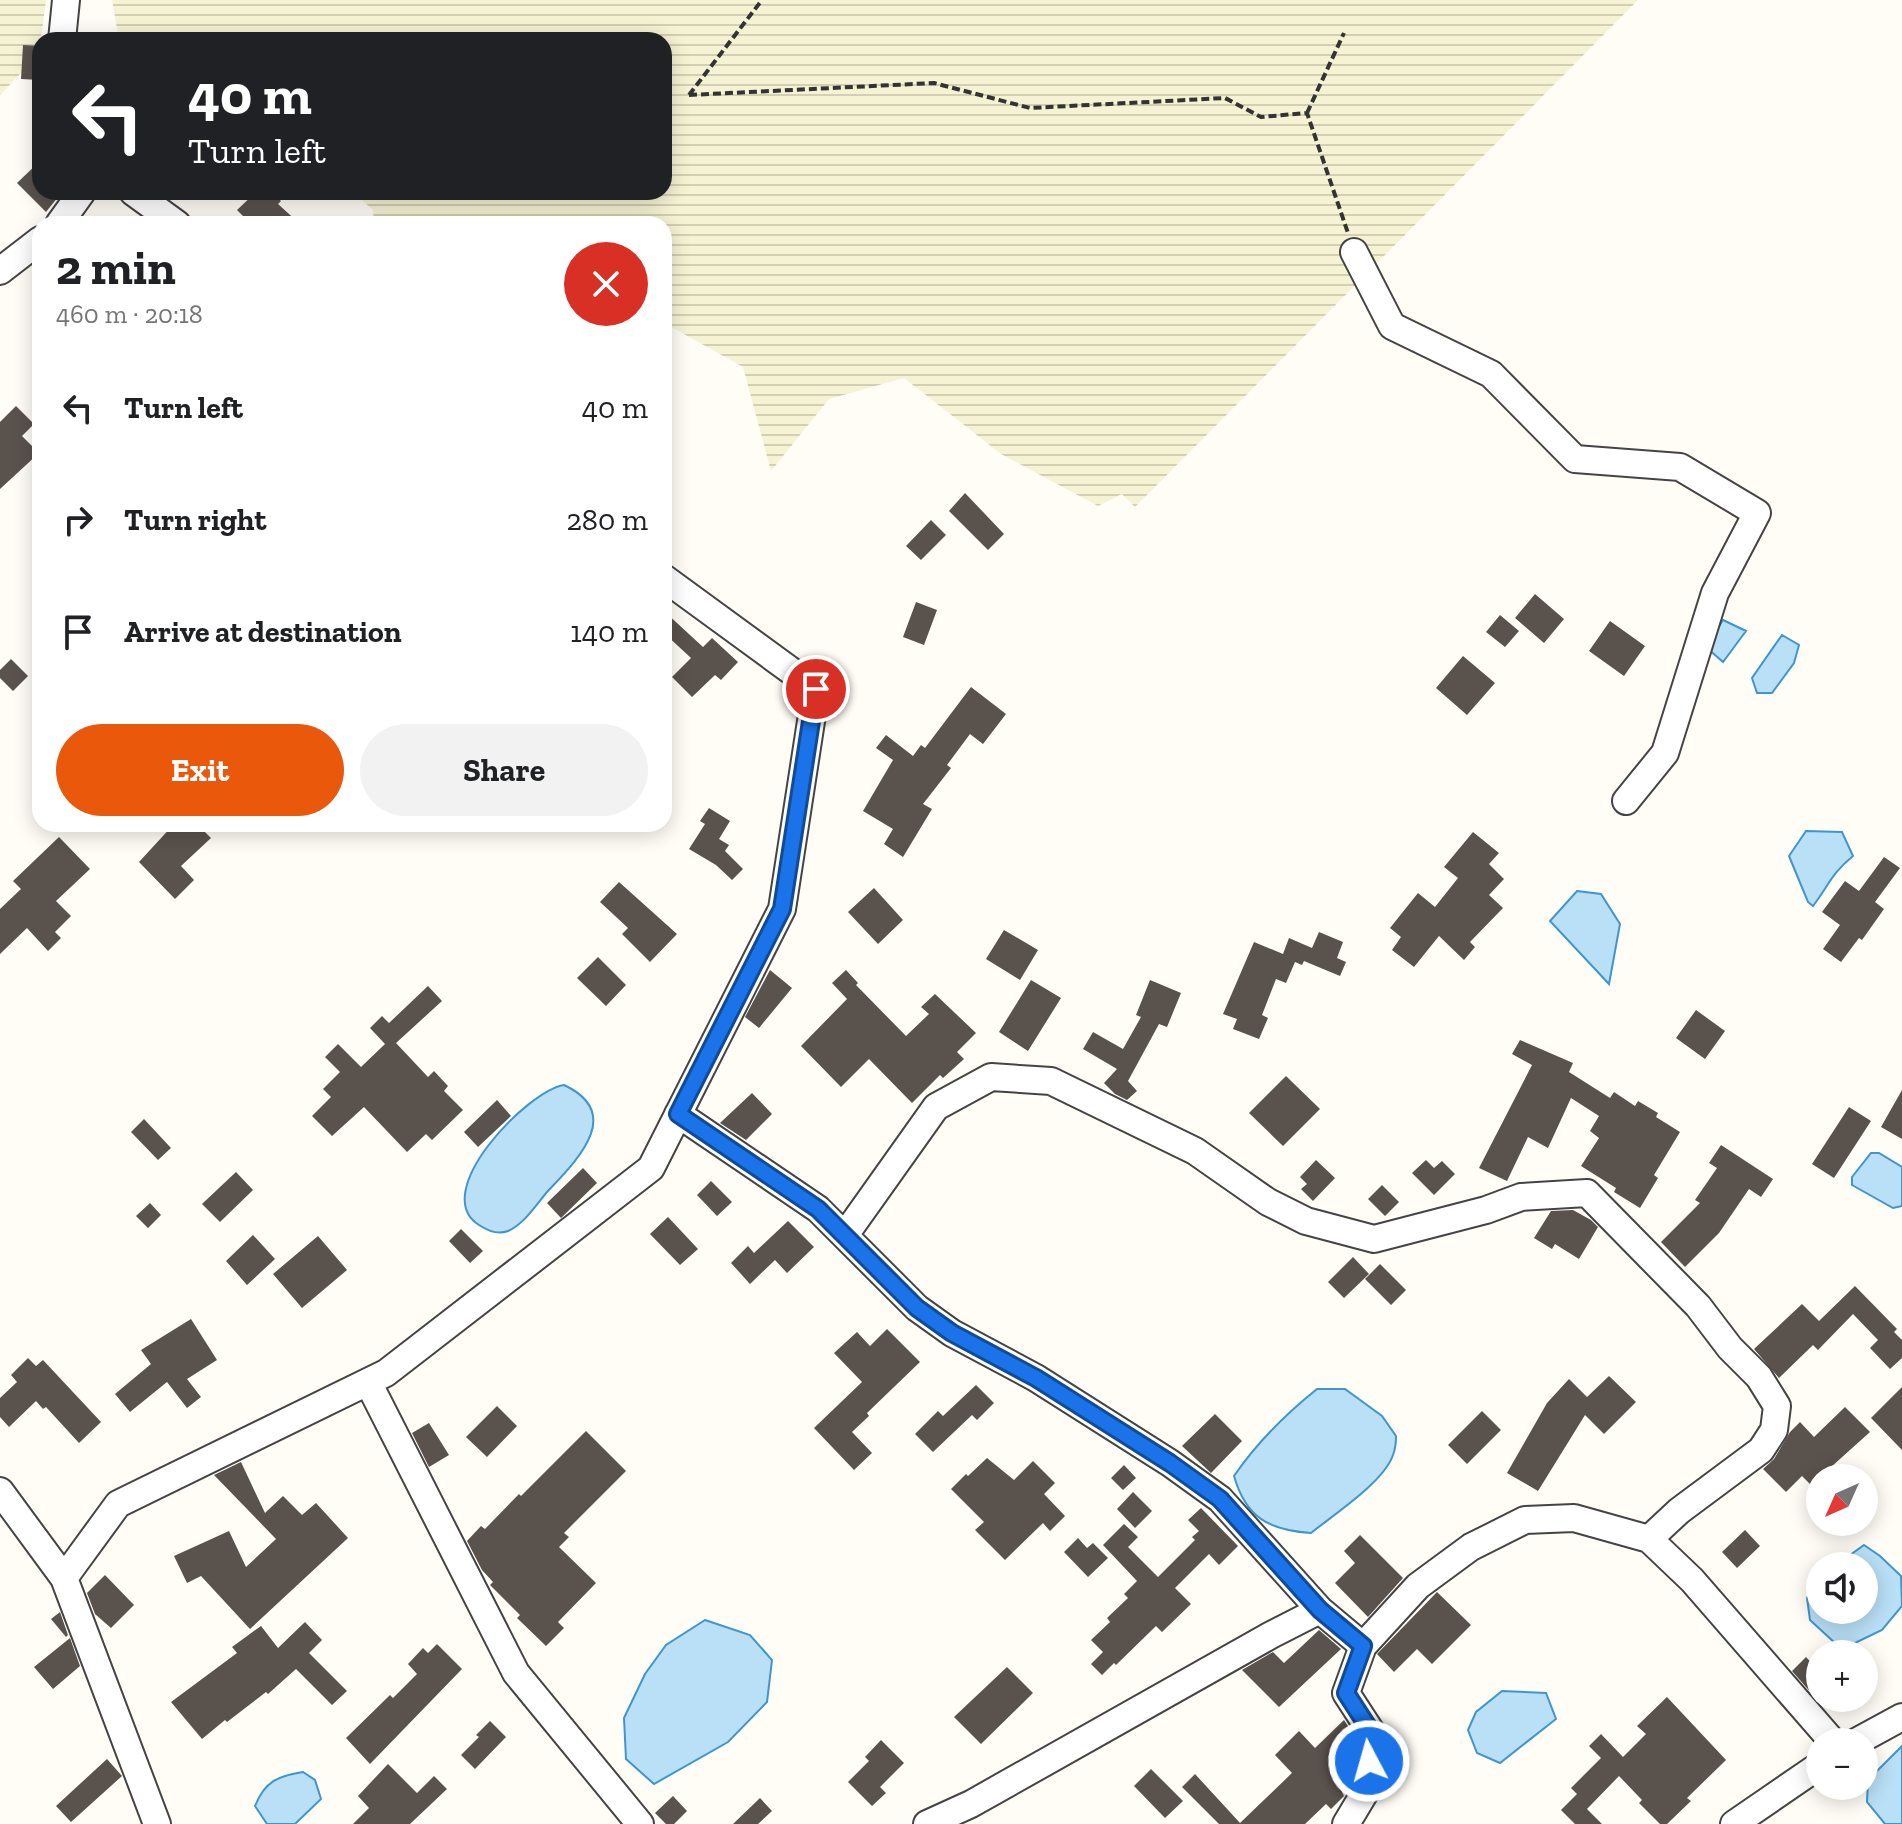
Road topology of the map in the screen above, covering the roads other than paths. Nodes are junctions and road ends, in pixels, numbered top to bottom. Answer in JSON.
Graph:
{"nodes":[{"id":1,"x":66,"y":0,"type":"edge"},
{"id":2,"x":63,"y":32,"type":"edge"},
{"id":3,"x":144,"y":200,"type":"edge"},
{"id":4,"x":166,"y":216,"type":"edge"},
{"id":5,"x":32,"y":246,"type":"edge"},
{"id":6,"x":1354,"y":252,"type":"road end"},
{"id":7,"x":0,"y":271,"type":"edge"},
{"id":8,"x":672,"y":584,"type":"edge"},
{"id":9,"x":1626,"y":801,"type":"dead end"},
{"id":10,"x":678,"y":1114,"type":"junction"},
{"id":11,"x":845,"y":1235,"type":"junction"},
{"id":12,"x":368,"y":1382,"type":"junction"},
{"id":13,"x":0,"y":1491,"type":"edge"},
{"id":14,"x":1649,"y":1539,"type":"junction"},
{"id":15,"x":64,"y":1578,"type":"junction"},
{"id":16,"x":1320,"y":1610,"type":"junction"},
{"id":17,"x":1363,"y":1646,"type":"junction"},
{"id":18,"x":1902,"y":1717,"type":"edge"},
{"id":19,"x":1821,"y":1728,"type":"edge"},
{"id":20,"x":1878,"y":1730,"type":"edge"},
{"id":21,"x":1806,"y":1775,"type":"edge"},
{"id":22,"x":157,"y":1824,"type":"edge"},
{"id":23,"x":640,"y":1824,"type":"edge"},
{"id":24,"x":927,"y":1824,"type":"edge"},
{"id":25,"x":1346,"y":1824,"type":"edge"},
{"id":26,"x":1734,"y":1824,"type":"edge"}],
"edges":[{"from":1,"to":2,"type":"street"},
{"from":3,"to":4,"type":"street"},
{"from":5,"to":7,"type":"street"},
{"from":6,"to":9,"type":"street"},
{"from":8,"to":10,"type":"street"},
{"from":10,"to":11,"type":"street"},
{"from":10,"to":12,"type":"street"},
{"from":11,"to":14,"type":"street"},
{"from":11,"to":16,"type":"street"},
{"from":12,"to":15,"type":"street"},
{"from":12,"to":23,"type":"street"},
{"from":13,"to":15,"type":"street"},
{"from":14,"to":17,"type":"street"},
{"from":14,"to":19,"type":"street"},
{"from":15,"to":22,"type":"street"},
{"from":16,"to":17,"type":"street"},
{"from":16,"to":24,"type":"street"},
{"from":17,"to":25,"type":"street"},
{"from":18,"to":20,"type":"street"},
{"from":21,"to":26,"type":"street"}]}
